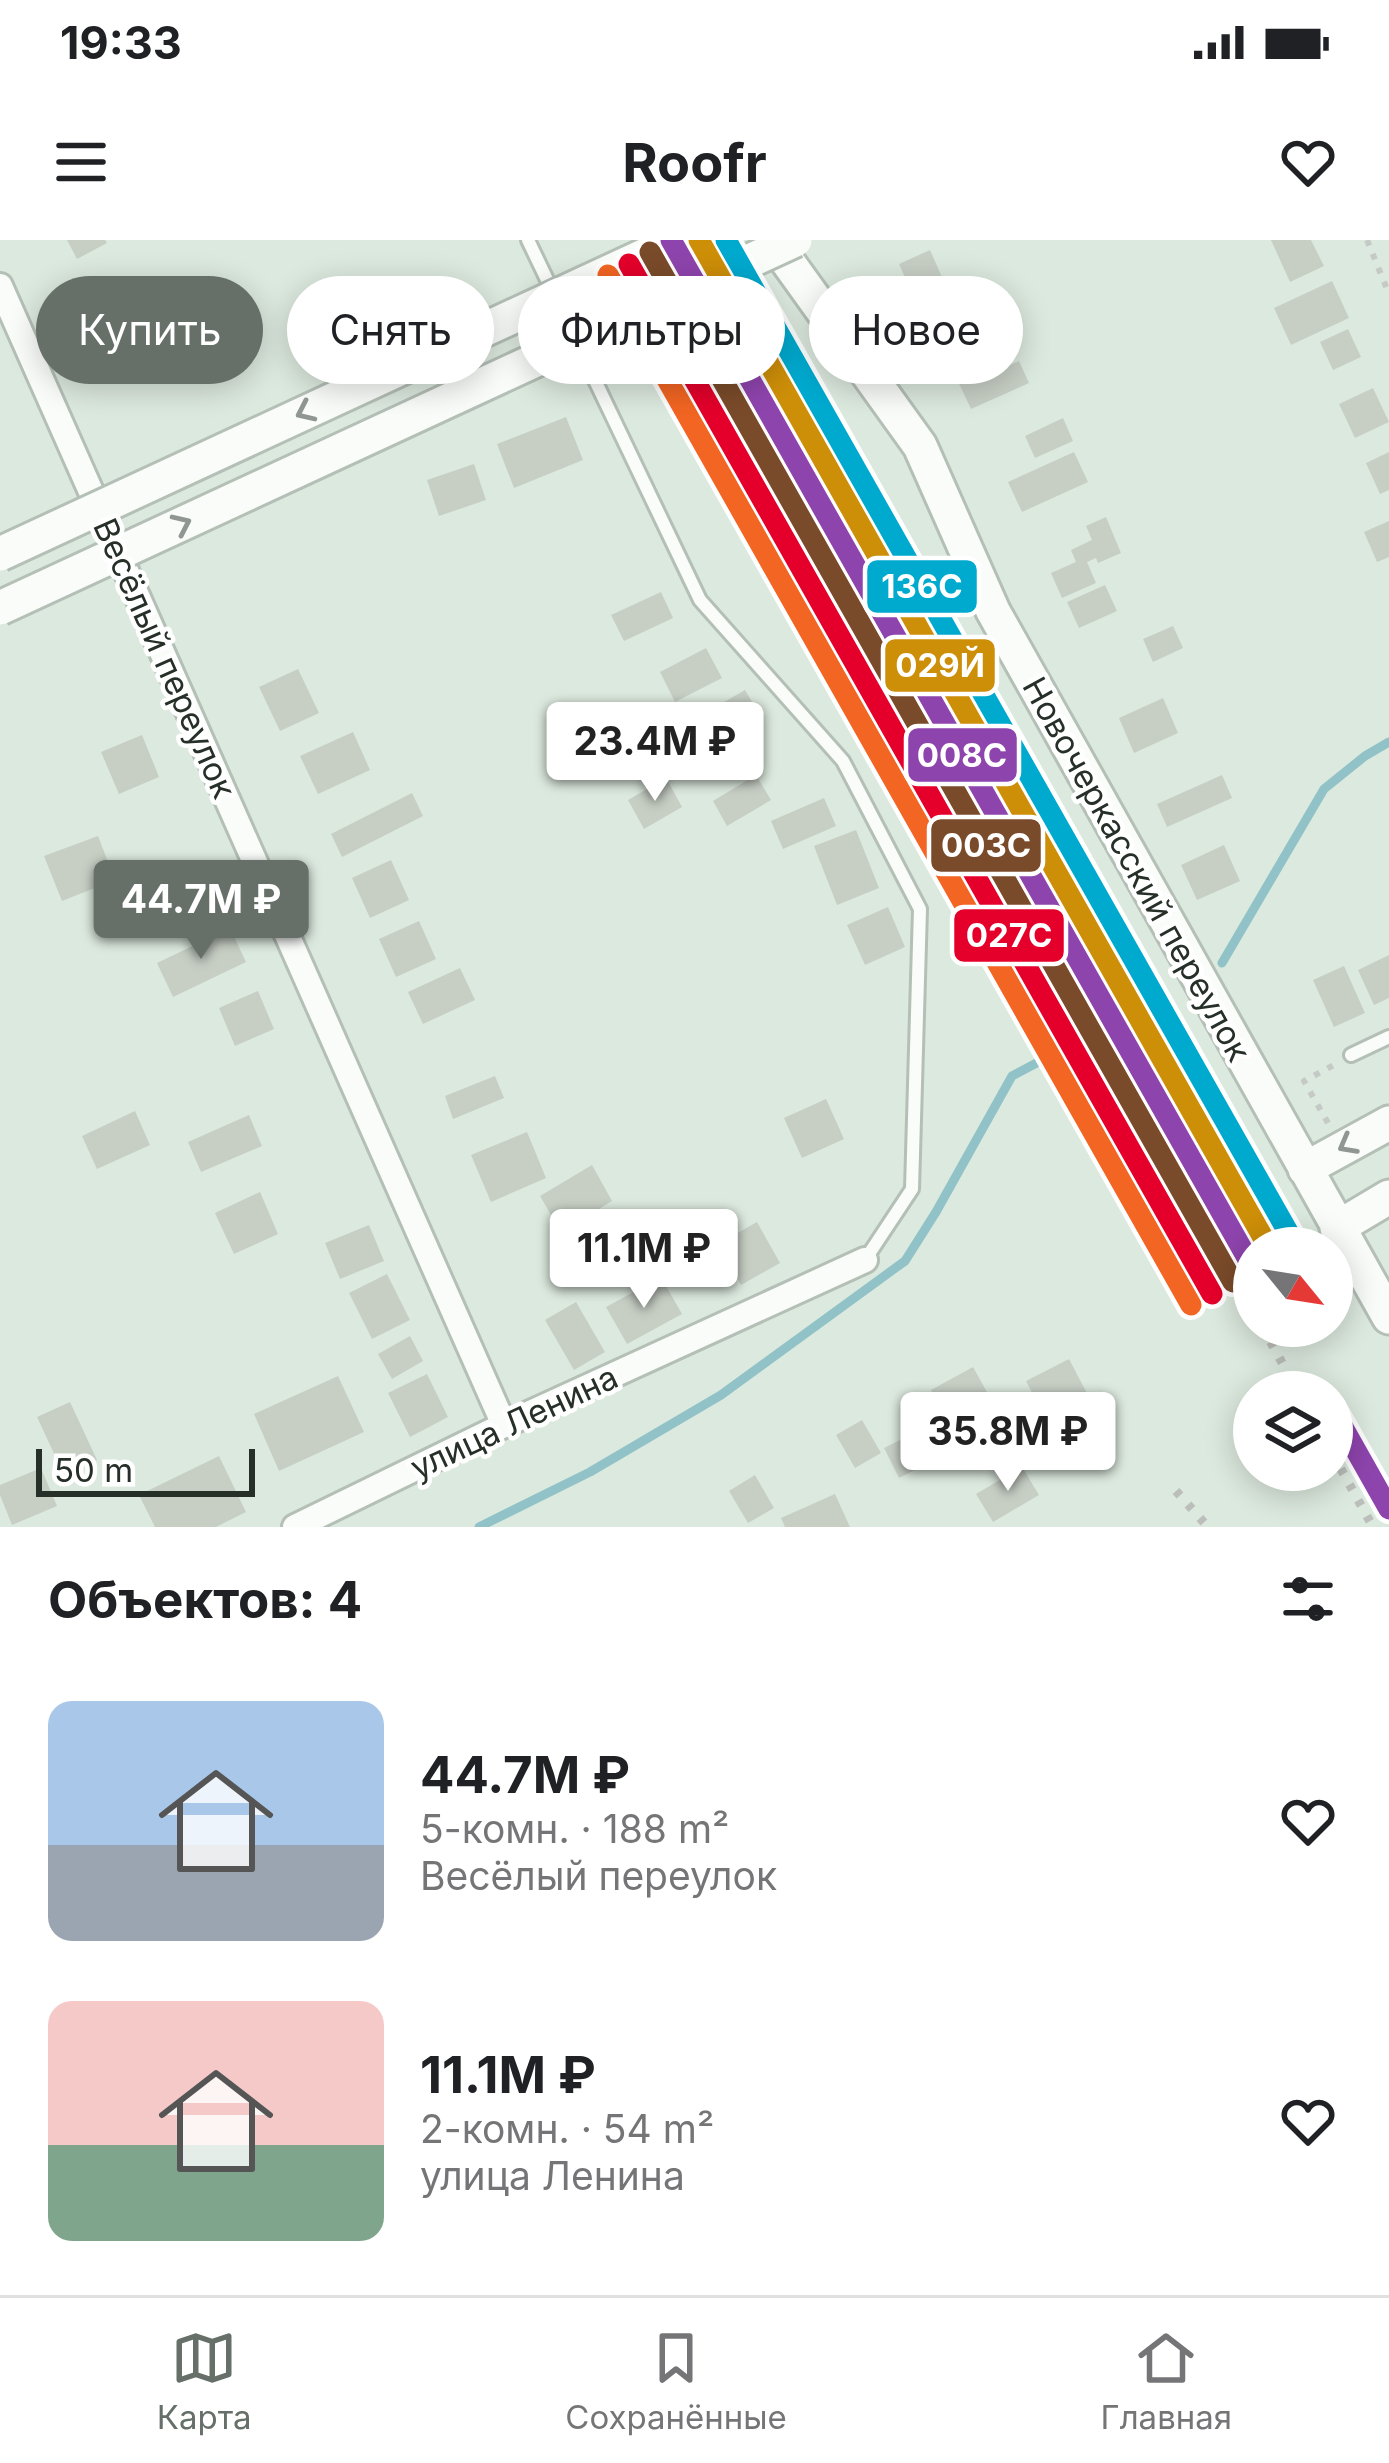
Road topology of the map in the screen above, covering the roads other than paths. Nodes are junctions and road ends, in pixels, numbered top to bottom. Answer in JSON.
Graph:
{"nodes":[{"id":1,"x":528,"y":240,"type":"edge"},
{"id":2,"x":678,"y":240,"type":"edge"},
{"id":3,"x":772,"y":240,"type":"edge"},
{"id":4,"x":795,"y":240,"type":"edge"},
{"id":5,"x":0,"y":286,"type":"edge"},
{"id":6,"x":0,"y":554,"type":"edge"},
{"id":7,"x":0,"y":608,"type":"edge"},
{"id":8,"x":1389,"y":1037,"type":"edge"},
{"id":9,"x":1351,"y":1055,"type":"dead end"},
{"id":10,"x":1389,"y":1123,"type":"edge"},
{"id":11,"x":1306,"y":1169,"type":"junction"},
{"id":12,"x":1389,"y":1197,"type":"edge"},
{"id":13,"x":1336,"y":1227,"type":"edge"},
{"id":14,"x":1339,"y":1227,"type":"edge"},
{"id":15,"x":1353,"y":1255,"type":"edge"},
{"id":16,"x":865,"y":1260,"type":"joint"},
{"id":17,"x":1389,"y":1317,"type":"edge"},
{"id":18,"x":504,"y":1425,"type":"junction"},
{"id":19,"x":295,"y":1527,"type":"edge"}],
"edges":[{"from":1,"to":16,"type":"lane"},
{"from":2,"to":6,"type":"main road","one_way":true,"bridge":true},
{"from":3,"to":11,"type":"main road","name":"Новочеркасский переулок"},
{"from":7,"to":4,"type":"main road","one_way":true,"bridge":true},
{"from":5,"to":18,"type":"street","name":"Весёлый переулок"},
{"from":8,"to":9,"type":"lane"},
{"from":10,"to":11,"type":"main road","one_way":true},
{"from":11,"to":13,"type":"main road","name":"Новочеркасский переулок"},
{"from":12,"to":14,"type":"main road"},
{"from":15,"to":17,"type":"main road","name":"Новочеркасский переулок"},
{"from":16,"to":18,"type":"street","name":"улица Ленина"},
{"from":18,"to":19,"type":"street","name":"улица Ленина"}]}
